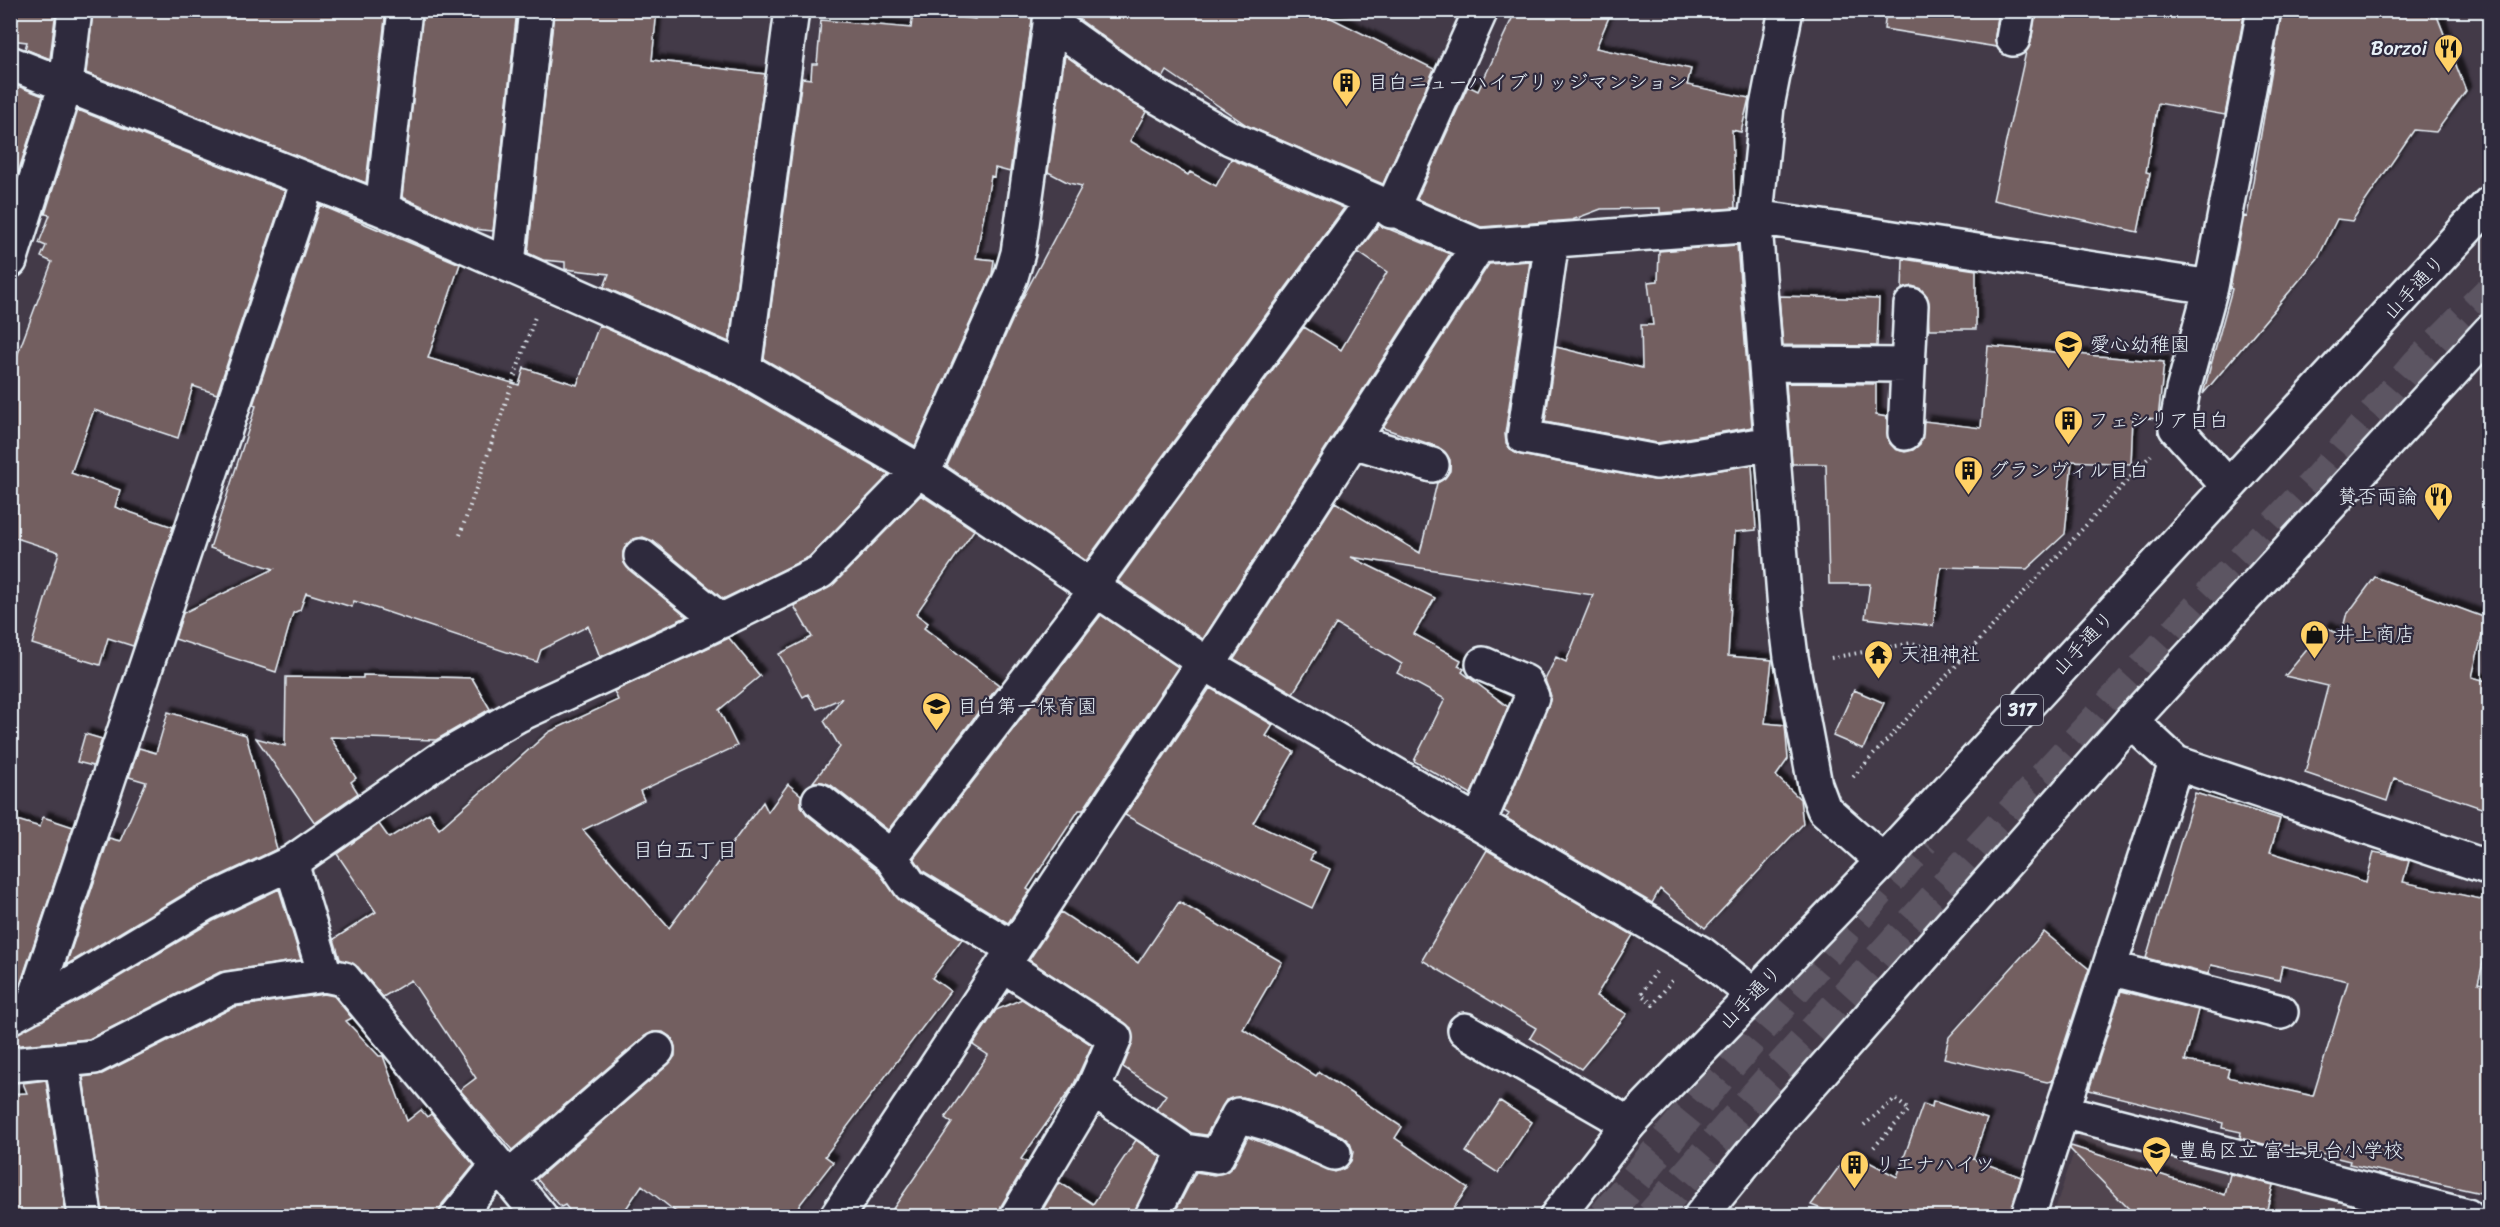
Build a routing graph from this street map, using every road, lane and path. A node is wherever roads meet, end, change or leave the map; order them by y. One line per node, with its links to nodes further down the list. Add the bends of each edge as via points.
1 (75, 10): 10 (street)
2 (405, 10): 14 (street)
3 (536, 10): 19 (street)
4 (792, 10): 26 (street)
5 (1481, 10): 13 (street)
6 (1786, 10): 15 (street, via 1767,106)
7 (2264, 10): 21 (street)
8 (1051, 16): 13 (street, via 1144,88 1230,138); 32 (street, via 1011,277 929,460)
9 (10, 63): 10 (street)
10 (66, 84): 11 (street); 18 (street)
11 (308, 181): 14 (street); 55 (street)
12 (2490, 203): 33 (street, 山手通り / 317)
13 (1382, 206): 17 (street); 36 (street)
14 (382, 209): 19 (street)
15 (1755, 221): 16 (street); 21 (street); 24 (street)
16 (1552, 240): 17 (street); 30 (street, via 1524,437 1657,462)
17 (1478, 246): 29 (street)
18 (10, 261)
19 (508, 263): 20 (street)
20 (547, 281): 26 (street); 34 (path)
21 (2211, 287): 27 (street)
22 (1911, 305): 25 (street)
23 (2490, 332): 42 (street)
24 (1766, 364): 25 (street); 30 (street)
25 (1908, 364): 28 (street)
26 (744, 369): 32 (street)
27 (2176, 428): 33 (street); 38 (path)
28 (1905, 433)
29 (1353, 441): 31 (street); 39 (street)
30 (1772, 443): 41 (street)
31 (1432, 465)
32 (920, 471): 36 (street); 37 (street, via 820,572)
33 (2229, 486): 48 (street, 山手通り / 317)
34 (460, 535)
35 (640, 556): 37 (street)
36 (1094, 587): 39 (street); 47 (street)
37 (721, 621): 49 (street, via 518,715 439,760)
38 (1961, 659): 41 (path, via 1912,643); 45 (path)
39 (1206, 664): 46 (street); 51 (street)
40 (1483, 664): 46 (street, via 1525,682 1532,697)
41 (1793, 667): 45 (street, via 1815,785)
42 (2131, 721): 43 (street); 76 (street, via 1783,1115)
43 (2176, 763): 50 (street); 52 (street)
44 (819, 800): 47 (street)
45 (1824, 809): 48 (street)
46 (1479, 822): 54 (street, via 1702,954)
47 (891, 857): 51 (street, via 910,885)
48 (1882, 861): 54 (street, 山手通り / 317)
49 (291, 863): 53 (street); 55 (street, via 204,904)
50 (2490, 868)
51 (1008, 957): 61 (street, via 1115,1038); 72 (street)
52 (2109, 968): 56 (street); 62 (street)
53 (325, 975): 59 (street, via 228,989 94,1057); 68 (street, via 344,979)
54 (1753, 994): 63 (street, 山手通り / 317)
55 (22, 1011)
56 (2281, 1012)
57 (1465, 1030): 63 (street)
58 (657, 1050): 68 (street)
59 (62, 1061): 60 (street); 69 (street)
60 (10, 1065)
61 (1093, 1089): 66 (street); 73 (street)
62 (2062, 1111): 77 (street); 78 (street)
63 (1629, 1124): 75 (street, 山手通り / 317)
64 (1864, 1125): 65 (path, via 1895,1099 1909,1110)
65 (1872, 1149)
66 (1185, 1151): 67 (street, via 1217,1156 1238,1115 1270,1124); 74 (street)
67 (1334, 1153)
68 (504, 1172): 70 (street); 71 (street)
69 (85, 1216)
70 (457, 1216)
71 (540, 1216)
72 (837, 1216)
73 (1017, 1216)
74 (1152, 1216)
75 (1557, 1216)
76 (1701, 1216)
77 (2028, 1216)
78 (2468, 1216)

